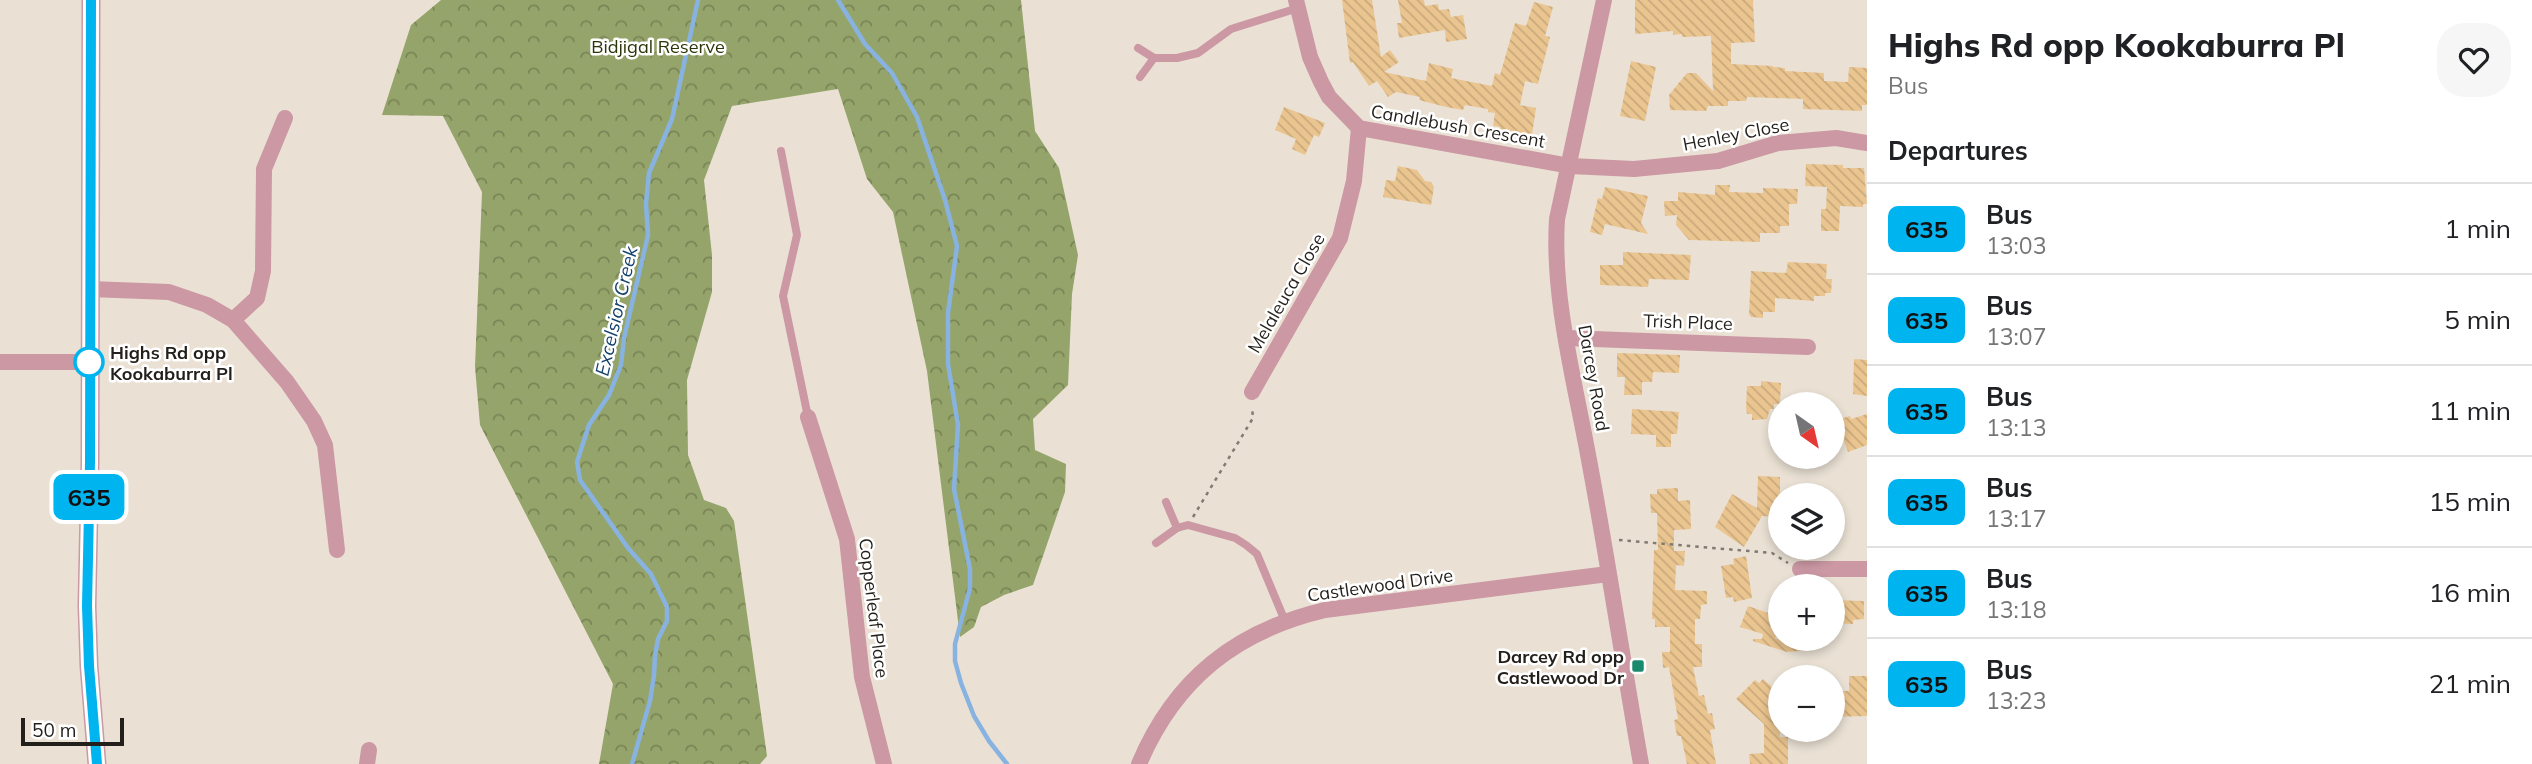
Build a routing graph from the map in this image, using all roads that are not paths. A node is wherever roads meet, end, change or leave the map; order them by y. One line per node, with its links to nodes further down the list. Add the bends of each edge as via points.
1 (91, 0): 12 (street)
2 (1604, 0): 11 (street, Darcey Road)
3 (1297, 4): 5 (lane, via 1231,29 1198,53); 8 (street, Candlebush Crescent, via 1321,82)
4 (1138, 48): 5 (lane)
5 (1154, 58): 6 (lane)
6 (1140, 77)
7 (285, 118): 13 (street, via 264,169 263,271 257,298)
8 (1359, 128): 11 (street, Candlebush Crescent); 18 (street, Melaleuca Close, via 1354,181 1340,238)
9 (1867, 143): 11 (street, Henley Close, via 1836,138 1777,143 1718,161 1634,169)
10 (781, 152): 19 (lane, via 797,235 783,296)
11 (1570, 166): 14 (street, Darcey Road, via 1557,219 1555,254)
12 (90, 289): 13 (street, via 169,292); 17 (street)
13 (233, 320): 23 (street, via 287,382 325,445)
14 (1567, 338): 15 (street, Trish Place); 26 (street, Darcey Road)
15 (1808, 347)
16 (0, 362): 17 (street)
17 (89, 362): 28 (street, via 87,635)
18 (1252, 393)
19 (808, 417): 29 (street, Copperleaf Place, via 847,539 862,677)
20 (1166, 502): 21 (lane)
21 (1177, 528): 22 (lane); 27 (lane, via 1188,525 1235,538 1256,554)
22 (1156, 543)
23 (337, 550)
24 (1800, 569): 25 (street)
25 (1867, 569)
26 (1608, 574): 27 (street, Castlewood Drive, via 1325,610); 31 (street, Darcey Road)
27 (1286, 621): 30 (street, Castlewood Drive, via 1237,644 1194,680 1159,723)
28 (97, 764)
29 (884, 764)
30 (1139, 764)
31 (1641, 764)

